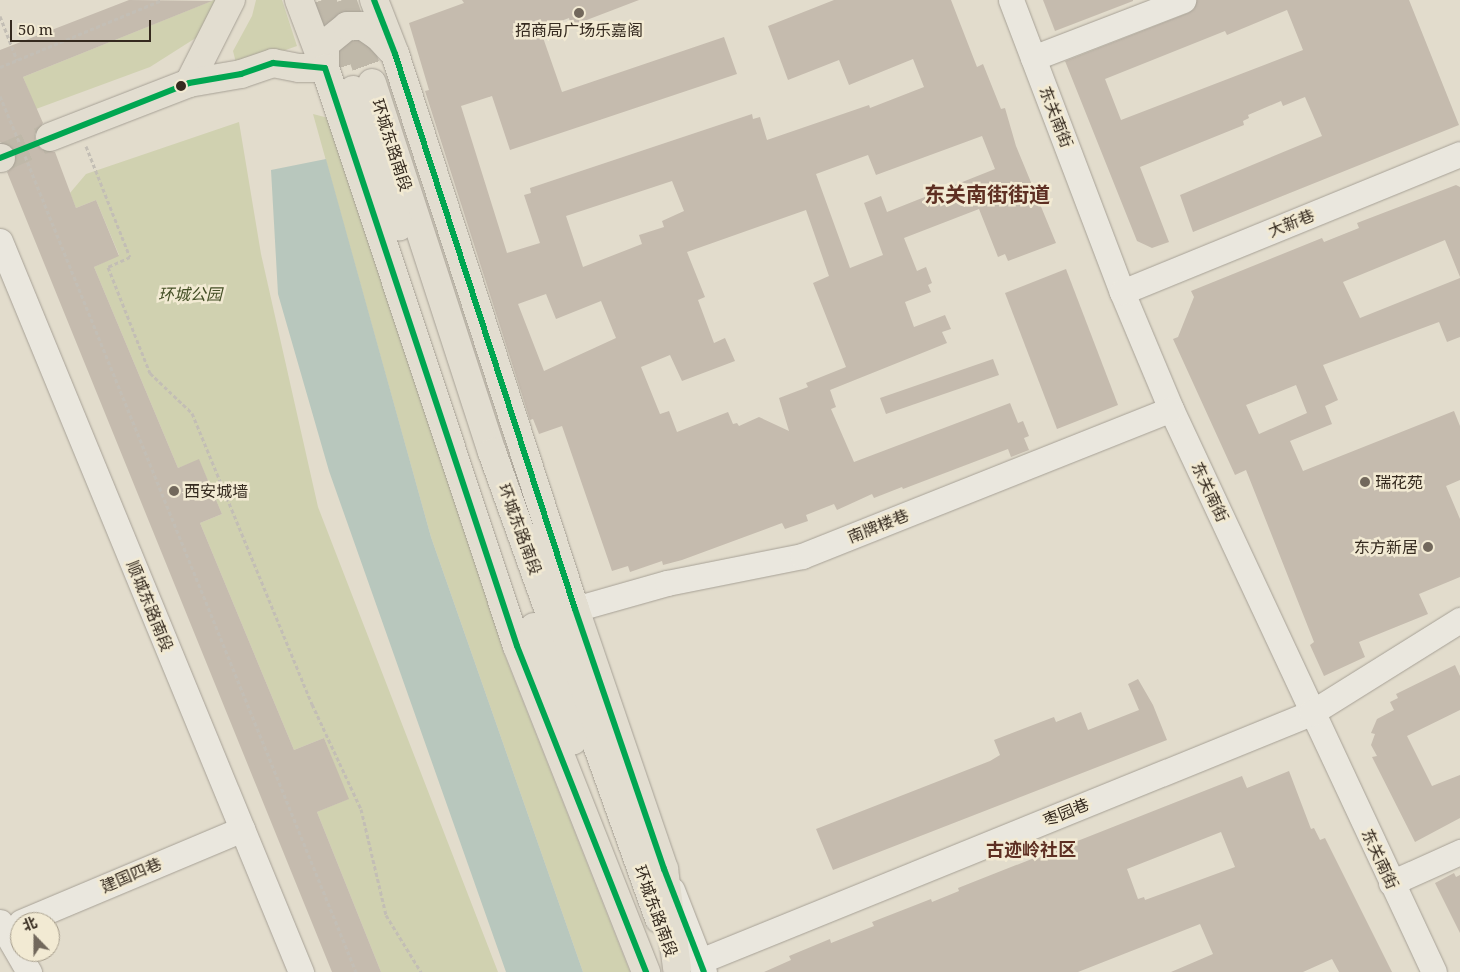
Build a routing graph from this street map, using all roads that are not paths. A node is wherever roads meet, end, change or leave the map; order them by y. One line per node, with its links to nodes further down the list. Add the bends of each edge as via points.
1 (231, 0): 9 (main road)
2 (299, 0): 8 (main road)
3 (374, 0): 6 (main road)
4 (1011, 0): 7 (street, 东关南街)
5 (1183, 0): 7 (street)
6 (395, 54): 8 (main road, via 363,26 346,26 325,44); 15 (main road)
7 (1033, 58): 13 (street, 东关南街)
8 (325, 68): 9 (main road, via 273,63 241,74); 25 (main road, via 517,646)
9 (189, 83): 10 (main road)
10 (50, 138)
11 (1460, 154): 13 (street, 大新巷)
12 (0, 241): 18 (street, 顺城东路南段)
13 (1122, 292): 14 (street, 东关南街)
14 (1172, 408): 15 (street, 南牌楼巷, via 802,556 666,583); 17 (street, 东关南街)
15 (575, 609): 22 (main road, via 664,869)
16 (1460, 620): 17 (street, 枣园巷)
17 (1311, 713): 20 (street, 东关南街); 22 (street, 枣园巷)
18 (242, 829): 21 (street, 建国四巷); 24 (street, 顺城东路南段)
19 (1460, 852): 20 (street)
20 (1392, 883): 26 (street, 东关南街)
21 (9, 925): 23 (street)
22 (690, 968): 25 (main road, 环城东路南段, via 492,452 362,87)
23 (29, 972)
24 (301, 972)
25 (647, 972)
26 (1434, 972)

